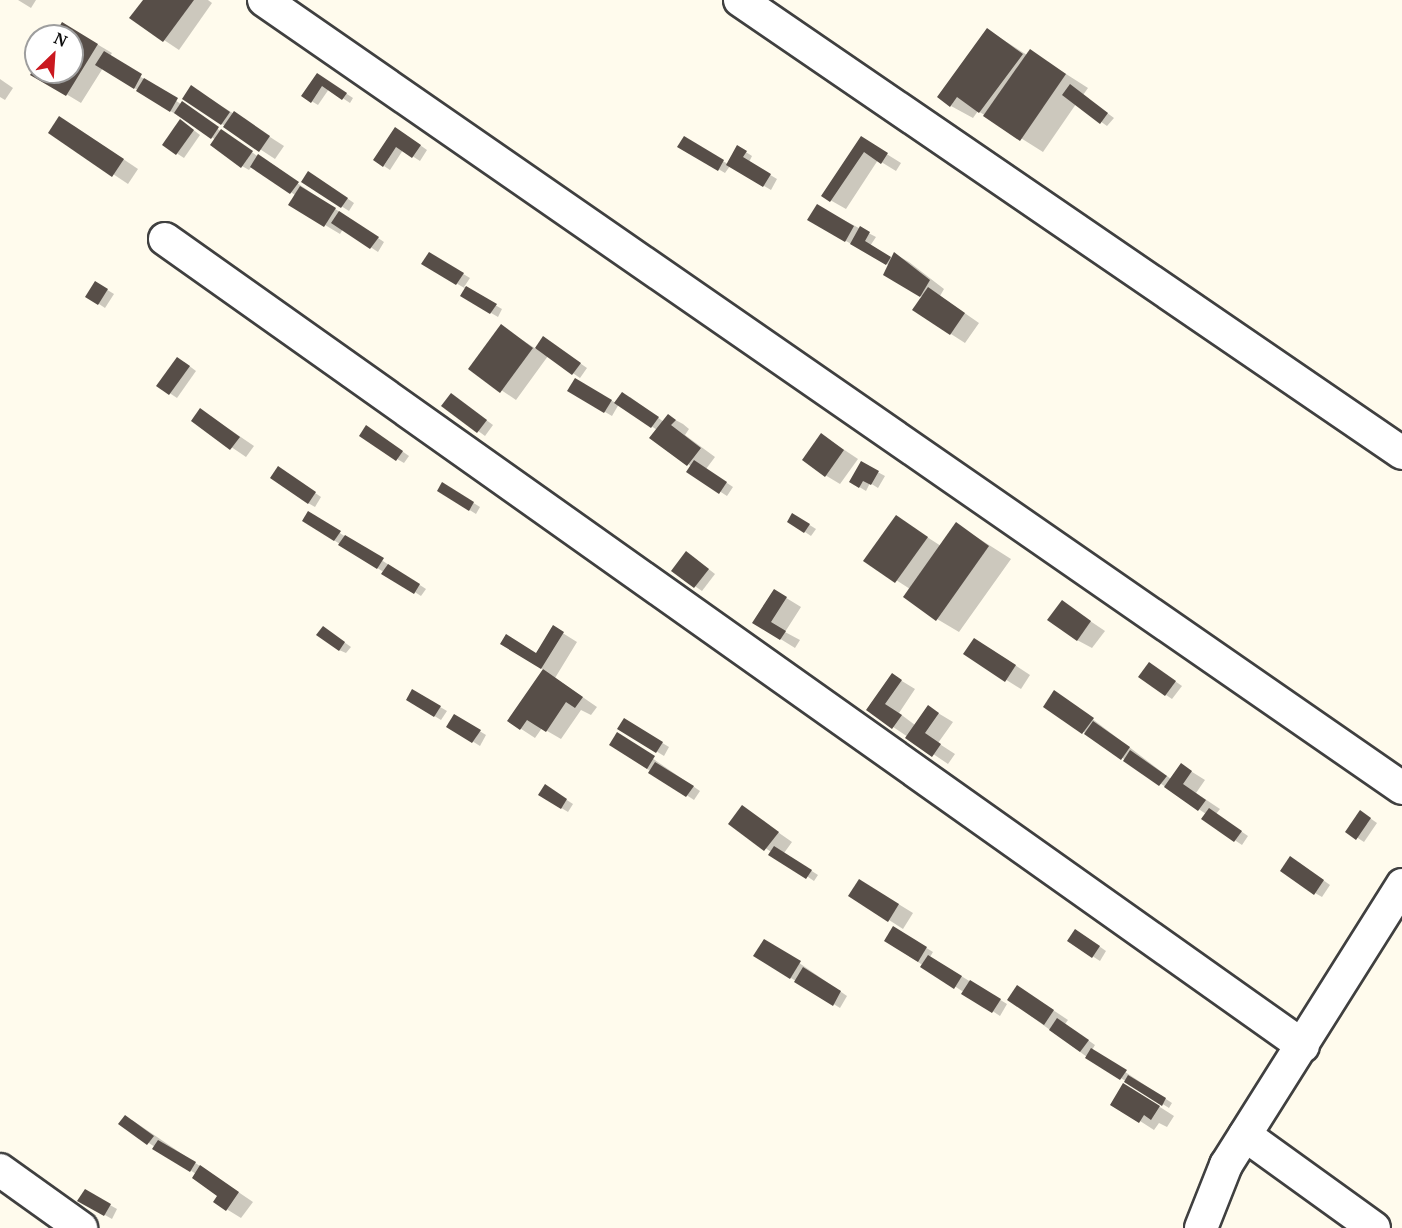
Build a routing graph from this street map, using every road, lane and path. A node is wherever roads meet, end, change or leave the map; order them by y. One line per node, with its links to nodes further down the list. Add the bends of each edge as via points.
1 (264, 0): 5 (street)
2 (740, 0): 4 (street)
3 (165, 239): 8 (street)
4 (1402, 453)
5 (1402, 788)
6 (1402, 885): 7 (street)
7 (1392, 926): 8 (street)
8 (1303, 1046): 9 (street)
9 (1245, 1135): 12 (street, via 1226,1165); 13 (street)
10 (0, 1170): 11 (street)
11 (81, 1228)
12 (1202, 1228)
13 (1374, 1228)

